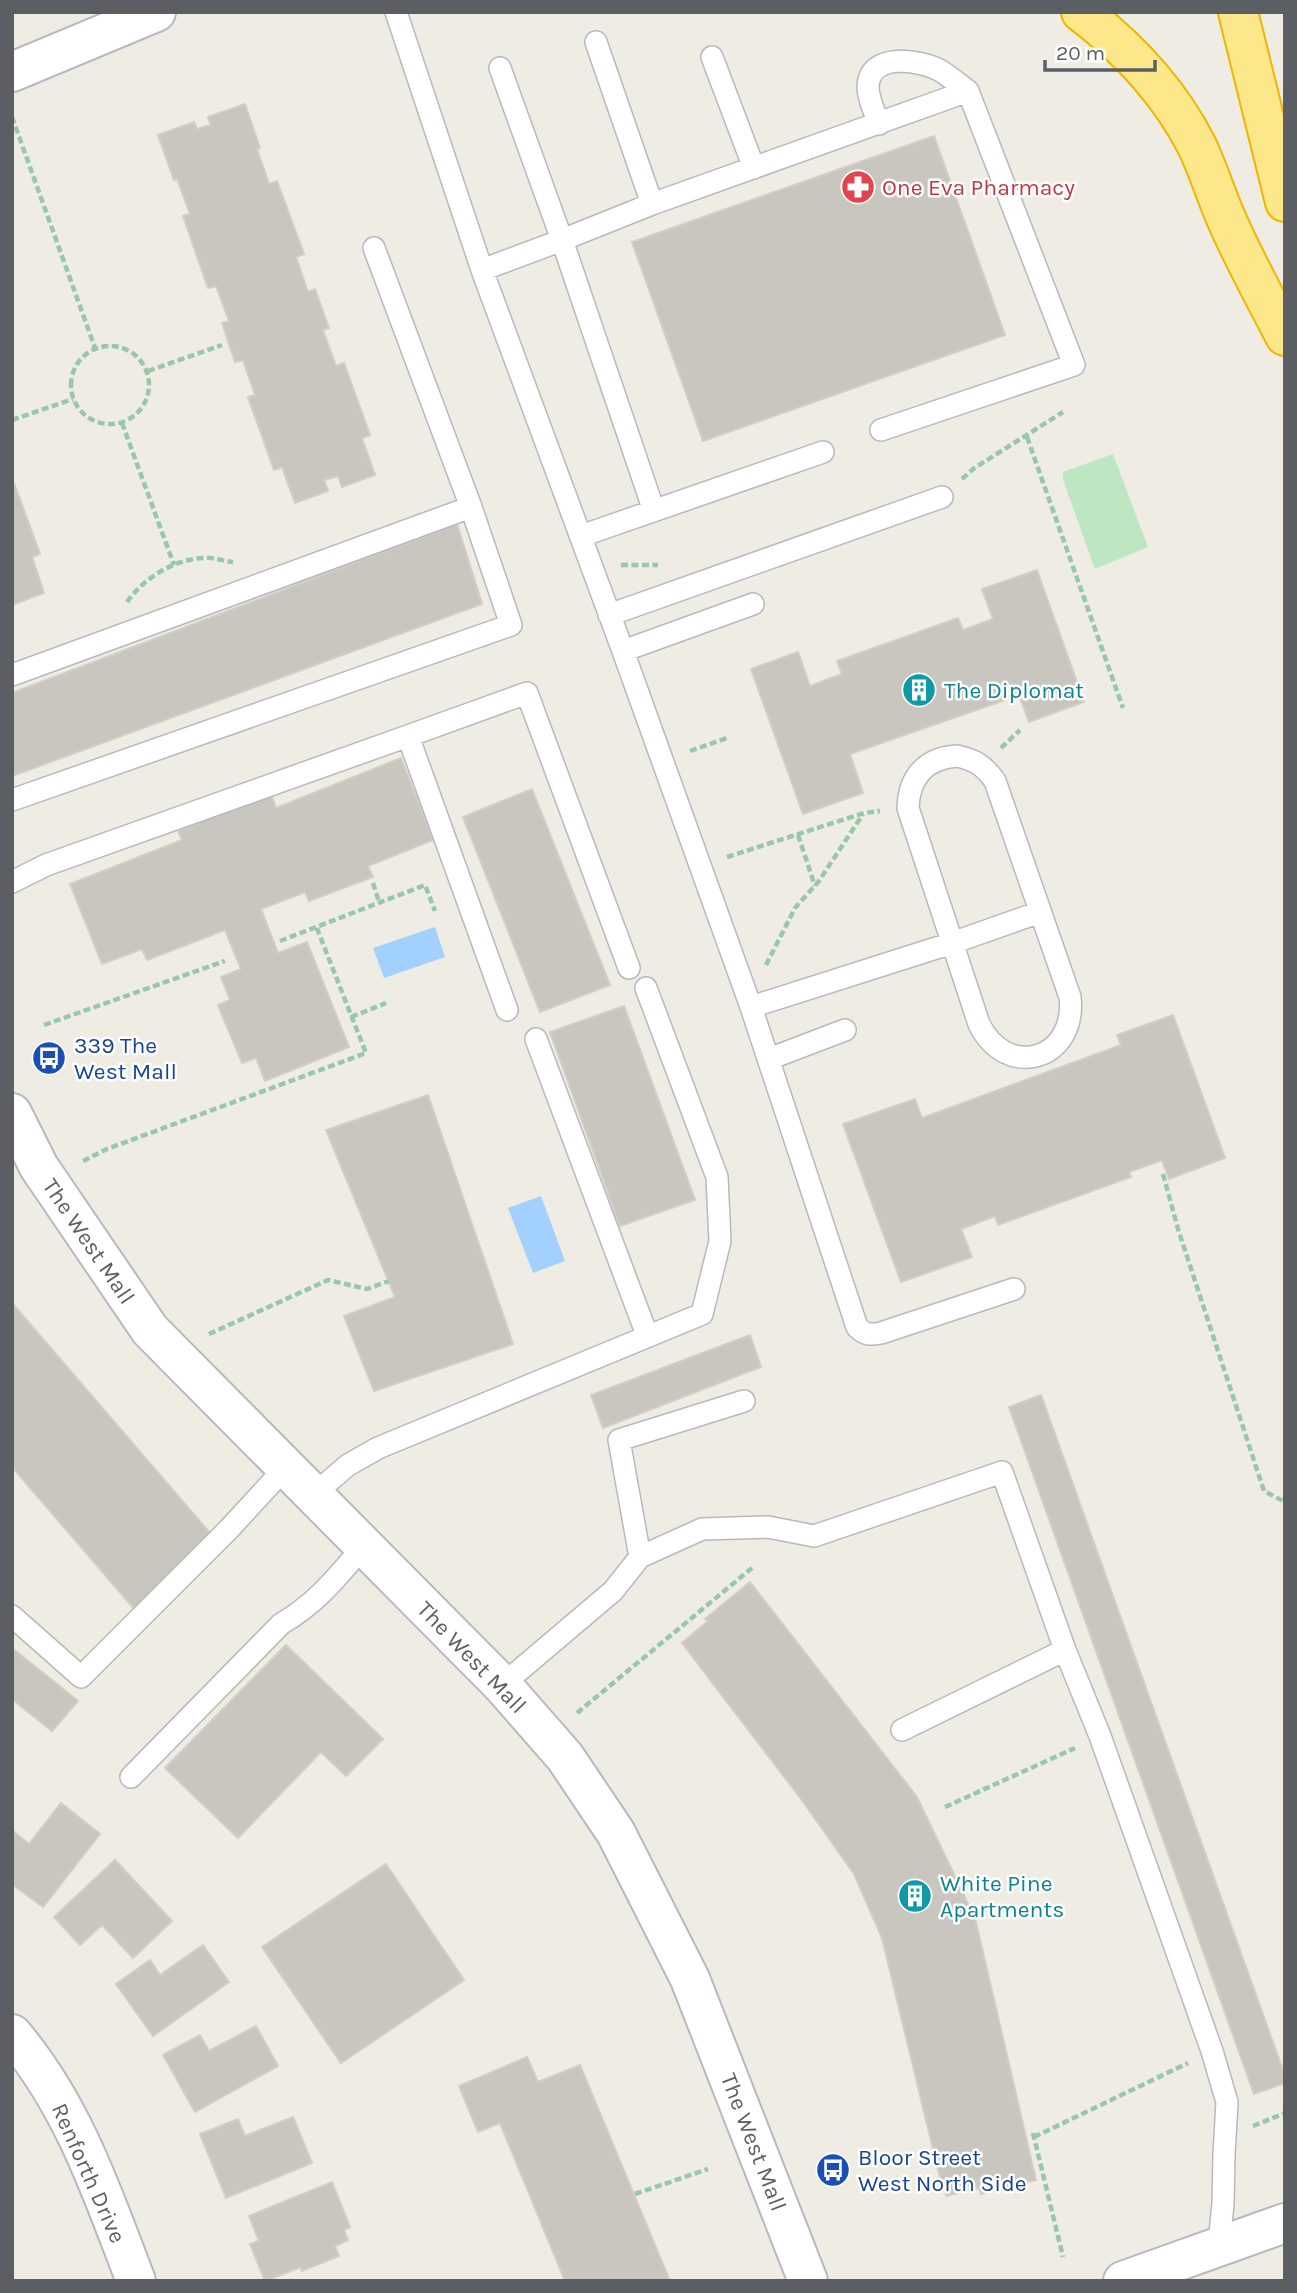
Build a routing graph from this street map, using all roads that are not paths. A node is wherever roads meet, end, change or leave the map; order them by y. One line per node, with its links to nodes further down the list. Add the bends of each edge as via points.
1 (156, 12): 8 (main road)
2 (396, 12): 16 (lane)
3 (1081, 12): 17 (highway, via 1136,61 1178,115)
4 (1238, 12): 12 (highway)
5 (596, 42): 13 (lane)
6 (712, 57): 11 (lane)
7 (500, 68): 14 (lane)
8 (12, 72)
9 (968, 91): 10 (lane); 10 (lane, via 940,70 891,61 873,74 868,88); 18 (lane, via 1074,365)
10 (879, 124): 11 (lane)
11 (754, 168): 13 (lane)
12 (1285, 202)
13 (652, 204): 14 (lane)
14 (562, 240): 16 (lane); 22 (lane)
15 (374, 248): 21 (lane)
16 (482, 270): 23 (lane)
17 (1285, 336)
18 (881, 430)
19 (823, 452): 22 (lane)
20 (942, 497): 25 (lane)
21 (471, 507): 27 (lane); 29 (lane, via 511,625)
22 (654, 511): 23 (lane)
23 (581, 537): 25 (lane)
24 (753, 604): 26 (lane)
25 (609, 615): 26 (lane)
26 (624, 651): 35 (lane)
27 (12, 676)
28 (408, 736): 30 (lane, via 46,865); 33 (lane, via 527,693); 36 (lane)
29 (12, 800)
30 (12, 882)
31 (1040, 912): 32 (lane); 32 (lane, via 1072,1013 1059,1043 1045,1052 1013,1056 986,1038); 32 (lane, via 995,781 983,765 971,759 957,756 931,761 912,781 908,808)
32 (952, 943): 35 (lane)
33 (629, 968)
34 (646, 988): 42 (lane, via 717,1177 720,1241 702,1314)
35 (751, 1007): 39 (lane)
36 (507, 1010)
37 (845, 1030): 39 (lane)
38 (536, 1040): 42 (lane)
39 (769, 1059): 41 (lane, via 851,1313 863,1333 881,1333)
40 (12, 1113): 44 (main road, The West Mall, via 39,1167 150,1330)
41 (1014, 1289)
42 (647, 1335): 45 (lane, via 377,1448)
43 (744, 1401): 47 (lane, via 618,1440)
44 (287, 1466): 45 (main road, The West Mall); 48 (lane, via 82,1677)
45 (313, 1495): 46 (main road, The West Mall)
46 (363, 1546): 50 (main road, The West Mall); 52 (lane, via 321,1596 281,1625)
47 (640, 1557): 49 (lane, via 702,1529 768,1527 814,1536 1002,1472); 50 (lane, via 613,1591)
48 (12, 1615)
49 (1065, 1650): 51 (lane); 55 (lane, via 1100,1736 1227,2102)
50 (502, 1685): 57 (main road, The West Mall, via 565,1757 616,1833 690,1979)
51 (901, 1730)
52 (131, 1777)
53 (12, 2034): 56 (main road, Renforth Drive, via 28,2053 89,2159)
54 (1285, 2223): 55 (main road)
55 (1219, 2245): 58 (main road)
56 (136, 2281)
57 (808, 2281)
58 (1123, 2281)

